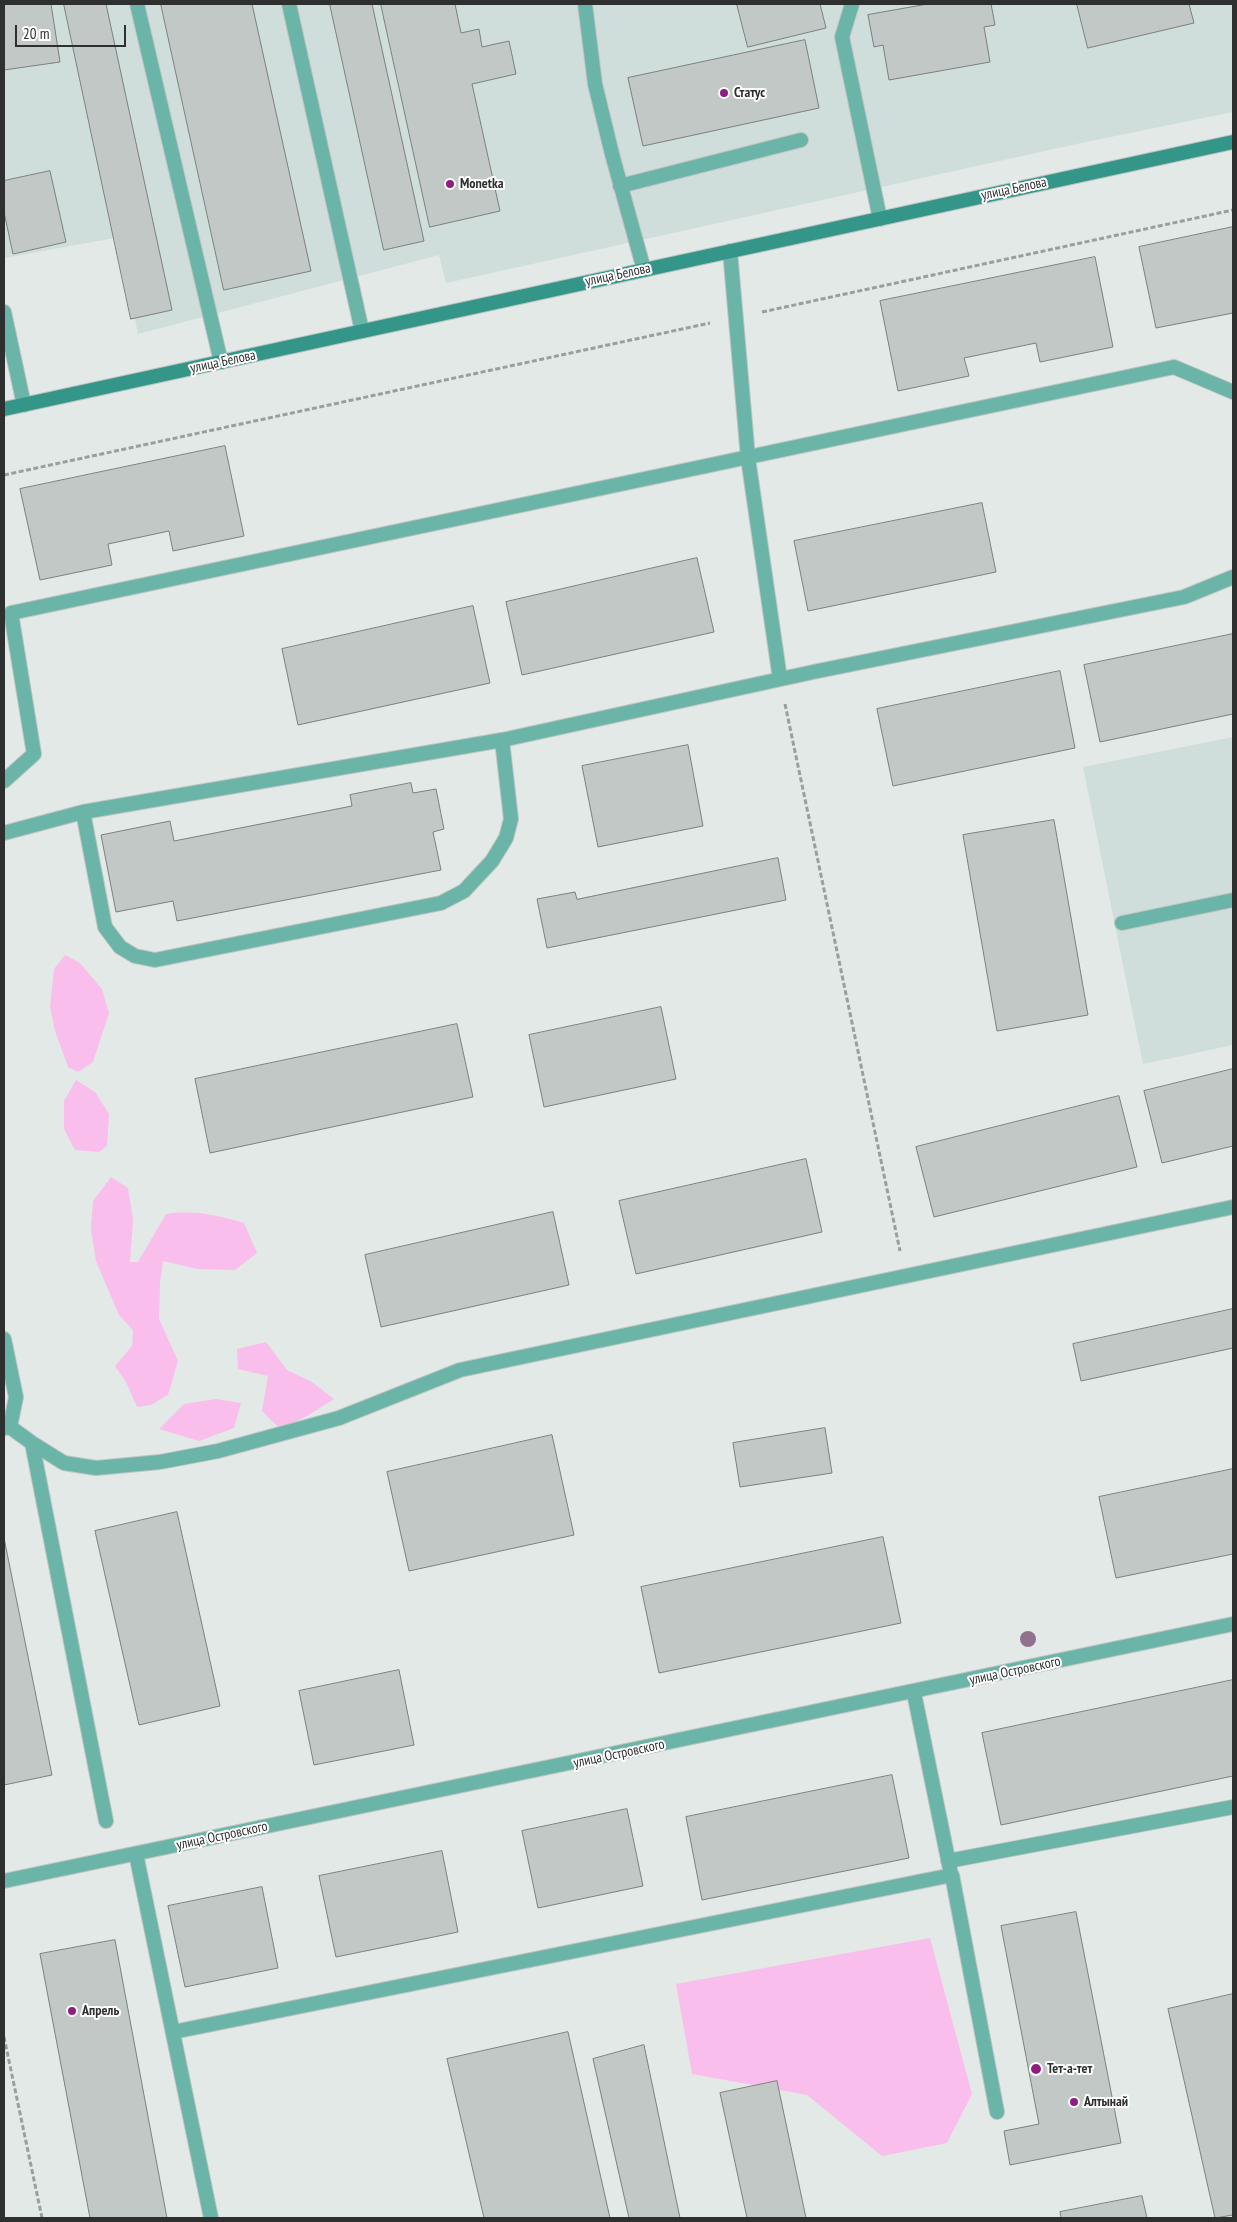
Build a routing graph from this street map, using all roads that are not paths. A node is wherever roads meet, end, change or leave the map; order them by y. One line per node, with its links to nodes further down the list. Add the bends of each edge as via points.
1 (137, 4): 13 (street)
2 (289, 4): 12 (street)
3 (585, 4): 7 (street, via 595,84)
4 (852, 4): 8 (street, via 842,38)
5 (801, 140): 7 (street)
6 (1233, 142): 8 (main road, улица Белова)
7 (620, 186): 10 (street)
8 (880, 219): 9 (main road, улица Белова)
9 (730, 251): 10 (main road, улица Белова); 17 (street)
10 (644, 270): 12 (main road, улица Белова)
11 (4, 312): 15 (street)
12 (362, 331): 13 (main road, улица Белова)
13 (221, 362): 15 (main road, улица Белова)
14 (1233, 392): 17 (street, via 1174,367)
15 (24, 405): 16 (main road, улица Белова)
16 (4, 409)
17 (748, 458): 19 (street); 21 (street, via 11,613 34,754)
18 (1233, 576): 19 (street, via 1184,597)
19 (780, 680): 20 (street)
20 (502, 740): 22 (street); 22 (street, via 512,819 506,838 492,861 464,891 441,903 156,960 135,956 120,947 105,927)
21 (4, 781)
22 (83, 812): 23 (street)
23 (4, 833)
24 (1233, 900): 25 (street)
25 (1122, 923)
26 (1233, 1207): 29 (street, via 460,1370 339,1418 218,1451 160,1462 96,1468 64,1463)
27 (4, 1339): 28 (street, via 16,1397)
28 (7, 1427): 29 (street)
29 (32, 1444): 33 (street)
30 (1233, 1624): 31 (street, улица Островского)
31 (914, 1693): 34 (street, улица Островского); 35 (street)
32 (1233, 1807): 35 (street)
33 (106, 1821)
34 (136, 1854): 37 (street, улица Островского); 38 (street)
35 (948, 1861): 36 (street)
36 (952, 1875): 38 (street); 39 (street)
37 (4, 1881)
38 (173, 2032): 40 (street)
39 (997, 2112)
40 (211, 2218)

